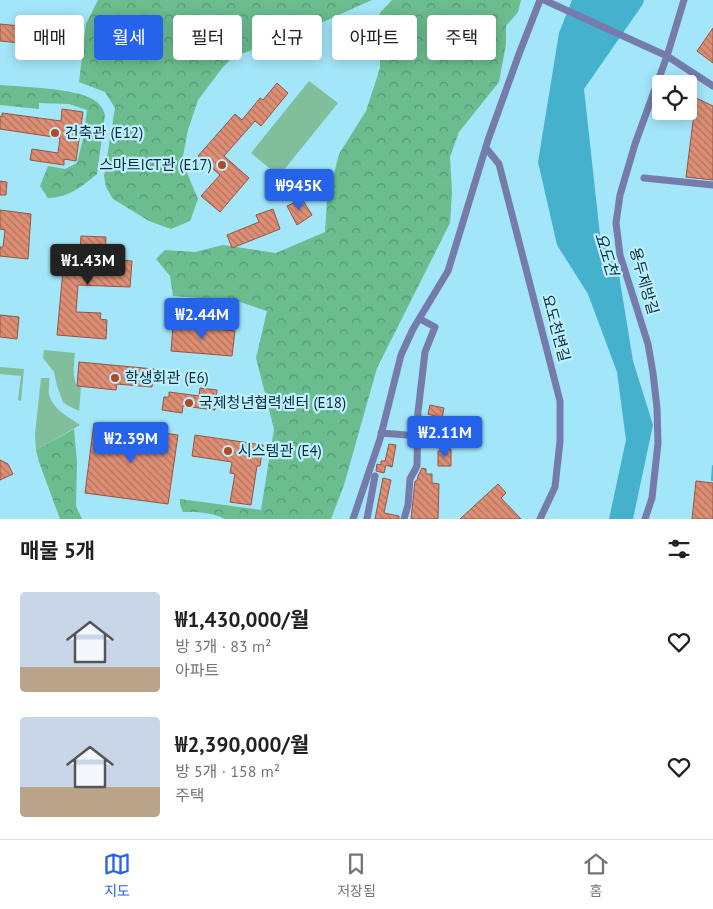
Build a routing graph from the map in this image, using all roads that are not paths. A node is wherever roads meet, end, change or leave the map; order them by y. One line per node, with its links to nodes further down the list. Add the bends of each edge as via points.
1 (540, 0): 6 (street)
2 (544, 0): 4 (street)
3 (684, 0): 4 (street, 용두제방길)
4 (667, 56): 5 (street); 17 (street, 용두제방길, via 635,144 620,195 616,223 620,255 648,344 657,408 658,443 652,498)
5 (713, 86)
6 (486, 148): 9 (street, via 448,271); 16 (street, 요도천변길, via 500,164 560,401 556,487)
7 (644, 178): 8 (street)
8 (713, 185)
9 (420, 319): 10 (street, via 401,355); 11 (street, via 435,327 425,352)
10 (381, 433): 11 (street); 13 (street)
11 (418, 435): 15 (street, via 417,466 410,479)
12 (375, 476): 14 (street)
13 (353, 519)
14 (367, 519)
15 (404, 519)
16 (540, 519)
17 (645, 519)

